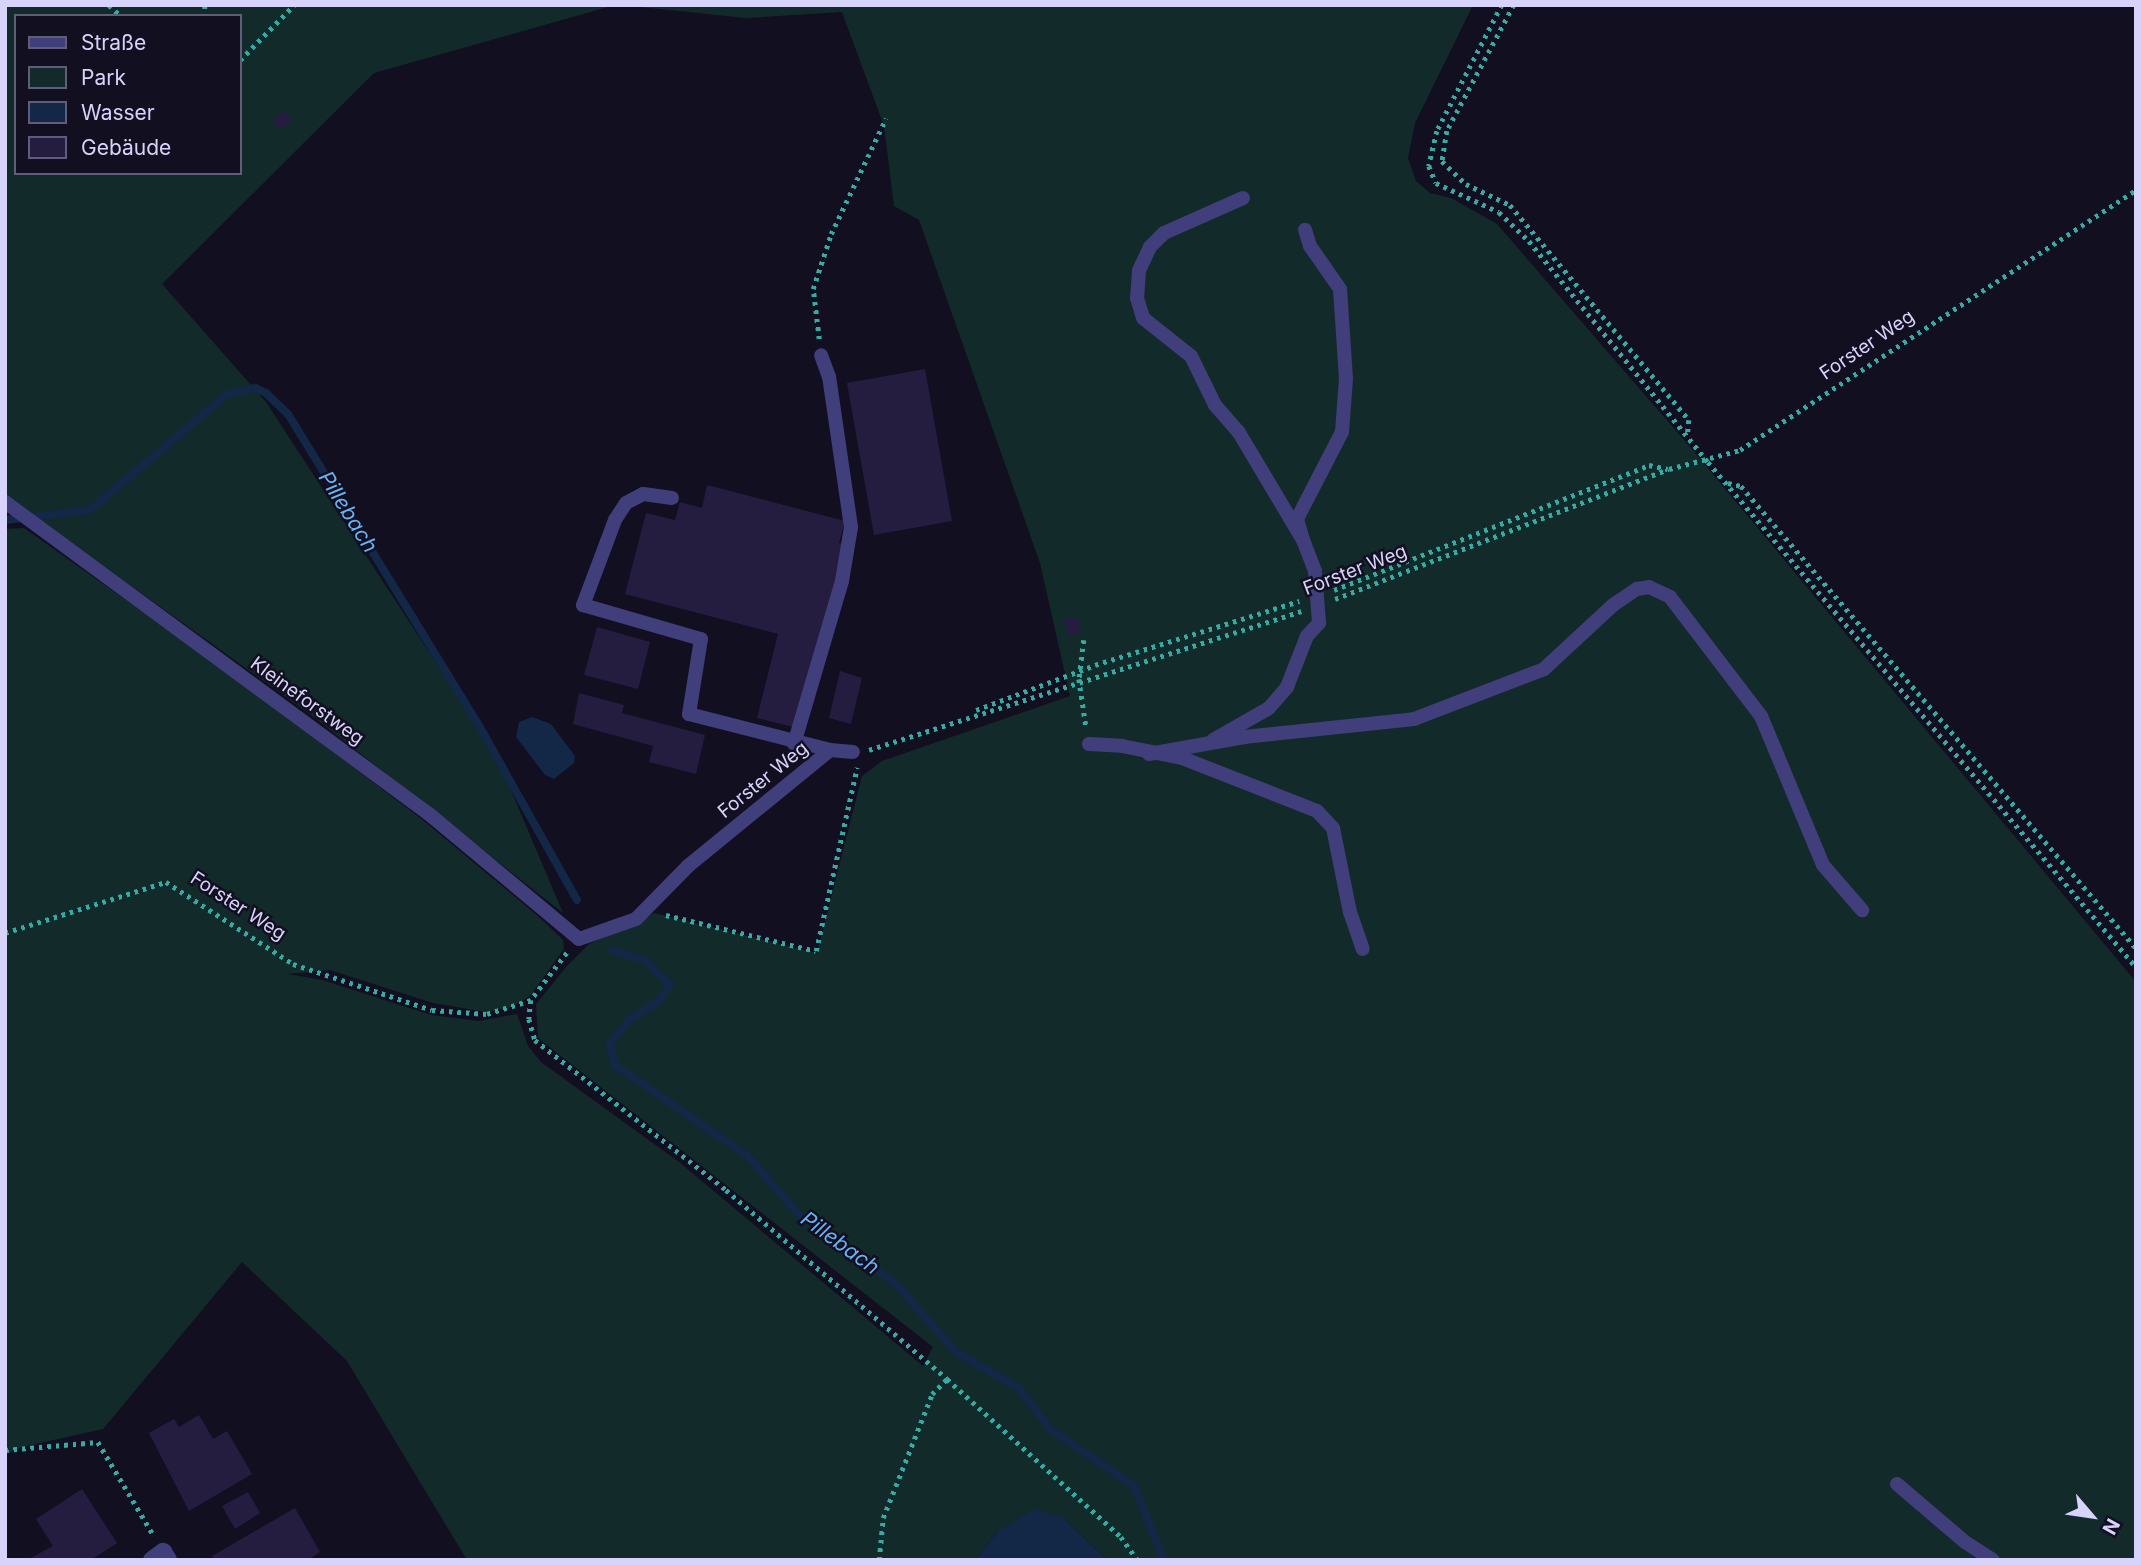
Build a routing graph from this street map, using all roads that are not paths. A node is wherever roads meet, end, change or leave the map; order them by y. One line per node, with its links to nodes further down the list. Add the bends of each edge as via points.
1 (1243, 198): 6 (lane, via 1164,233 1150,247 1139,271 1137,298 1143,318 1191,356 1215,405 1238,430)
2 (1305, 230): 6 (lane, via 1310,246 1340,289 1346,379 1342,432 1297,519)
3 (821, 355): 8 (lane, via 829,377 851,527 842,581)
4 (672, 498): 8 (lane, via 643,494 626,503 615,520 583,606 701,639 689,714)
5 (5, 502): 14 (lane, Kleineforstweg, via 429,814)
6 (1303, 540): 7 (lane, via 1315,571 1319,622 1307,636 1287,687 1269,708)
7 (1210, 743): 12 (lane); 13 (lane, via 1414,719 1544,669 1613,605 1637,589 1649,587 1670,597 1761,716 1823,865)
8 (794, 744): 10 (lane)
9 (1089, 744): 12 (lane)
10 (830, 750): 11 (lane, Forster Weg); 14 (lane, Forster Weg, via 688,866 636,919)
11 (856, 753)
12 (1149, 754): 15 (lane, via 1182,758 1317,811 1333,828 1350,912)
13 (1862, 910)
14 (579, 939)
15 (1363, 949)
16 (1897, 1484): 19 (lane)
17 (152, 1560): 18 (street, via 163,1552)
18 (168, 1560)
19 (1993, 1560)

